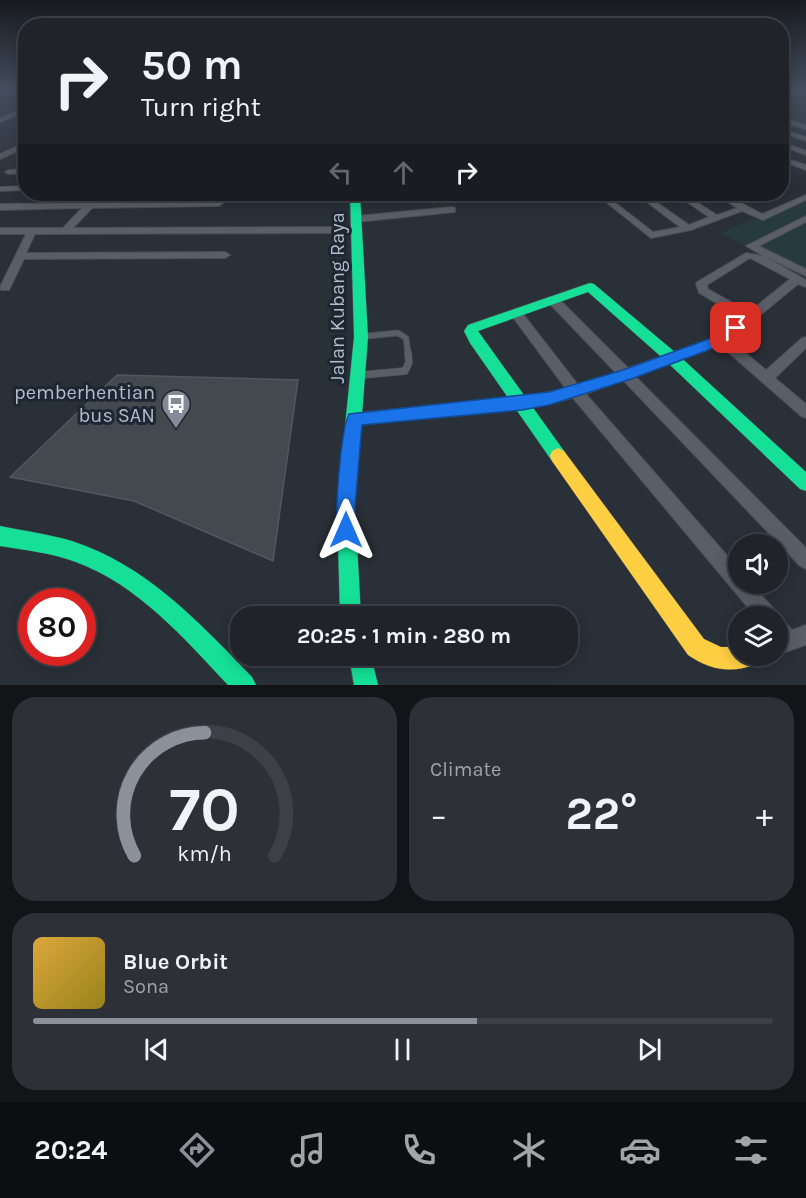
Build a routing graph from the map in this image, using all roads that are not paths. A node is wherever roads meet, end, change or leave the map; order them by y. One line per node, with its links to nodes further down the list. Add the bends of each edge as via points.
1 (789, 122): 2 (street)
2 (806, 127)
3 (789, 133): 4 (street)
4 (806, 139)
5 (789, 147): 7 (street)
6 (18, 148): 8 (street)
7 (806, 153)
8 (0, 157)
9 (789, 162): 10 (street)
10 (795, 164): 11 (street); 12 (street)
11 (789, 167)
12 (806, 168)
13 (18, 188): 14 (street)
14 (0, 189)
15 (806, 197): 22 (street, via 763,217)
16 (93, 201): 23 (street)
17 (219, 201): 23 (street)
18 (355, 201): 29 (main road, Jalan Kubang Raya)
19 (609, 201): 30 (street, via 651,235)
20 (650, 201): 30 (street)
21 (690, 201): 27 (street)
22 (734, 201)
23 (89, 205): 24 (street); 33 (street)
24 (0, 207)
25 (452, 210): 29 (street)
26 (738, 210): 27 (street)
27 (716, 218): 30 (street)
28 (806, 219): 36 (street, via 751,246)
29 (356, 224): 33 (street); 41 (main road, Jalan Kubang Raya)
30 (688, 228)
31 (0, 231): 32 (street)
32 (32, 231): 33 (street); 35 (street)
33 (65, 231)
34 (225, 255): 35 (street)
35 (20, 256): 37 (street)
36 (803, 274): 40 (street); 40 (street, via 748,255 701,284 703,291)
37 (5, 288)
38 (553, 300): 39 (main road); 44 (main road, via 590,287); 46 (street)
39 (516, 313): 48 (street); 49 (main road, via 471,331)
40 (749, 317): 42 (street)
41 (361, 337): 45 (main road, Jalan Kubang Raya); 45 (lane, via 398,333 406,338 410,362 405,371)
42 (722, 340): 44 (street); 47 (street)
43 (806, 341): 47 (street)
44 (671, 357): 46 (street); 52 (main road)
45 (359, 375): 51 (main road, Jalan Kubang Raya)
46 (626, 375): 48 (street); 54 (street)
47 (766, 378): 50 (street)
48 (576, 392): 49 (street); 55 (street)
49 (522, 403): 51 (street); 59 (main road, via 696,647 713,658)
50 (806, 412)
51 (354, 419): 57 (main road, Jalan Kubang Raya, via 346,506)
52 (806, 483)
53 (0, 536): 61 (main road, via 80,554 114,569 151,592)
54 (806, 560)
55 (728, 571)
56 (748, 594): 58 (street)
57 (351, 606)
58 (758, 606)
59 (728, 661)
60 (362, 666): 62 (main road)
61 (244, 685)
62 (366, 685)

